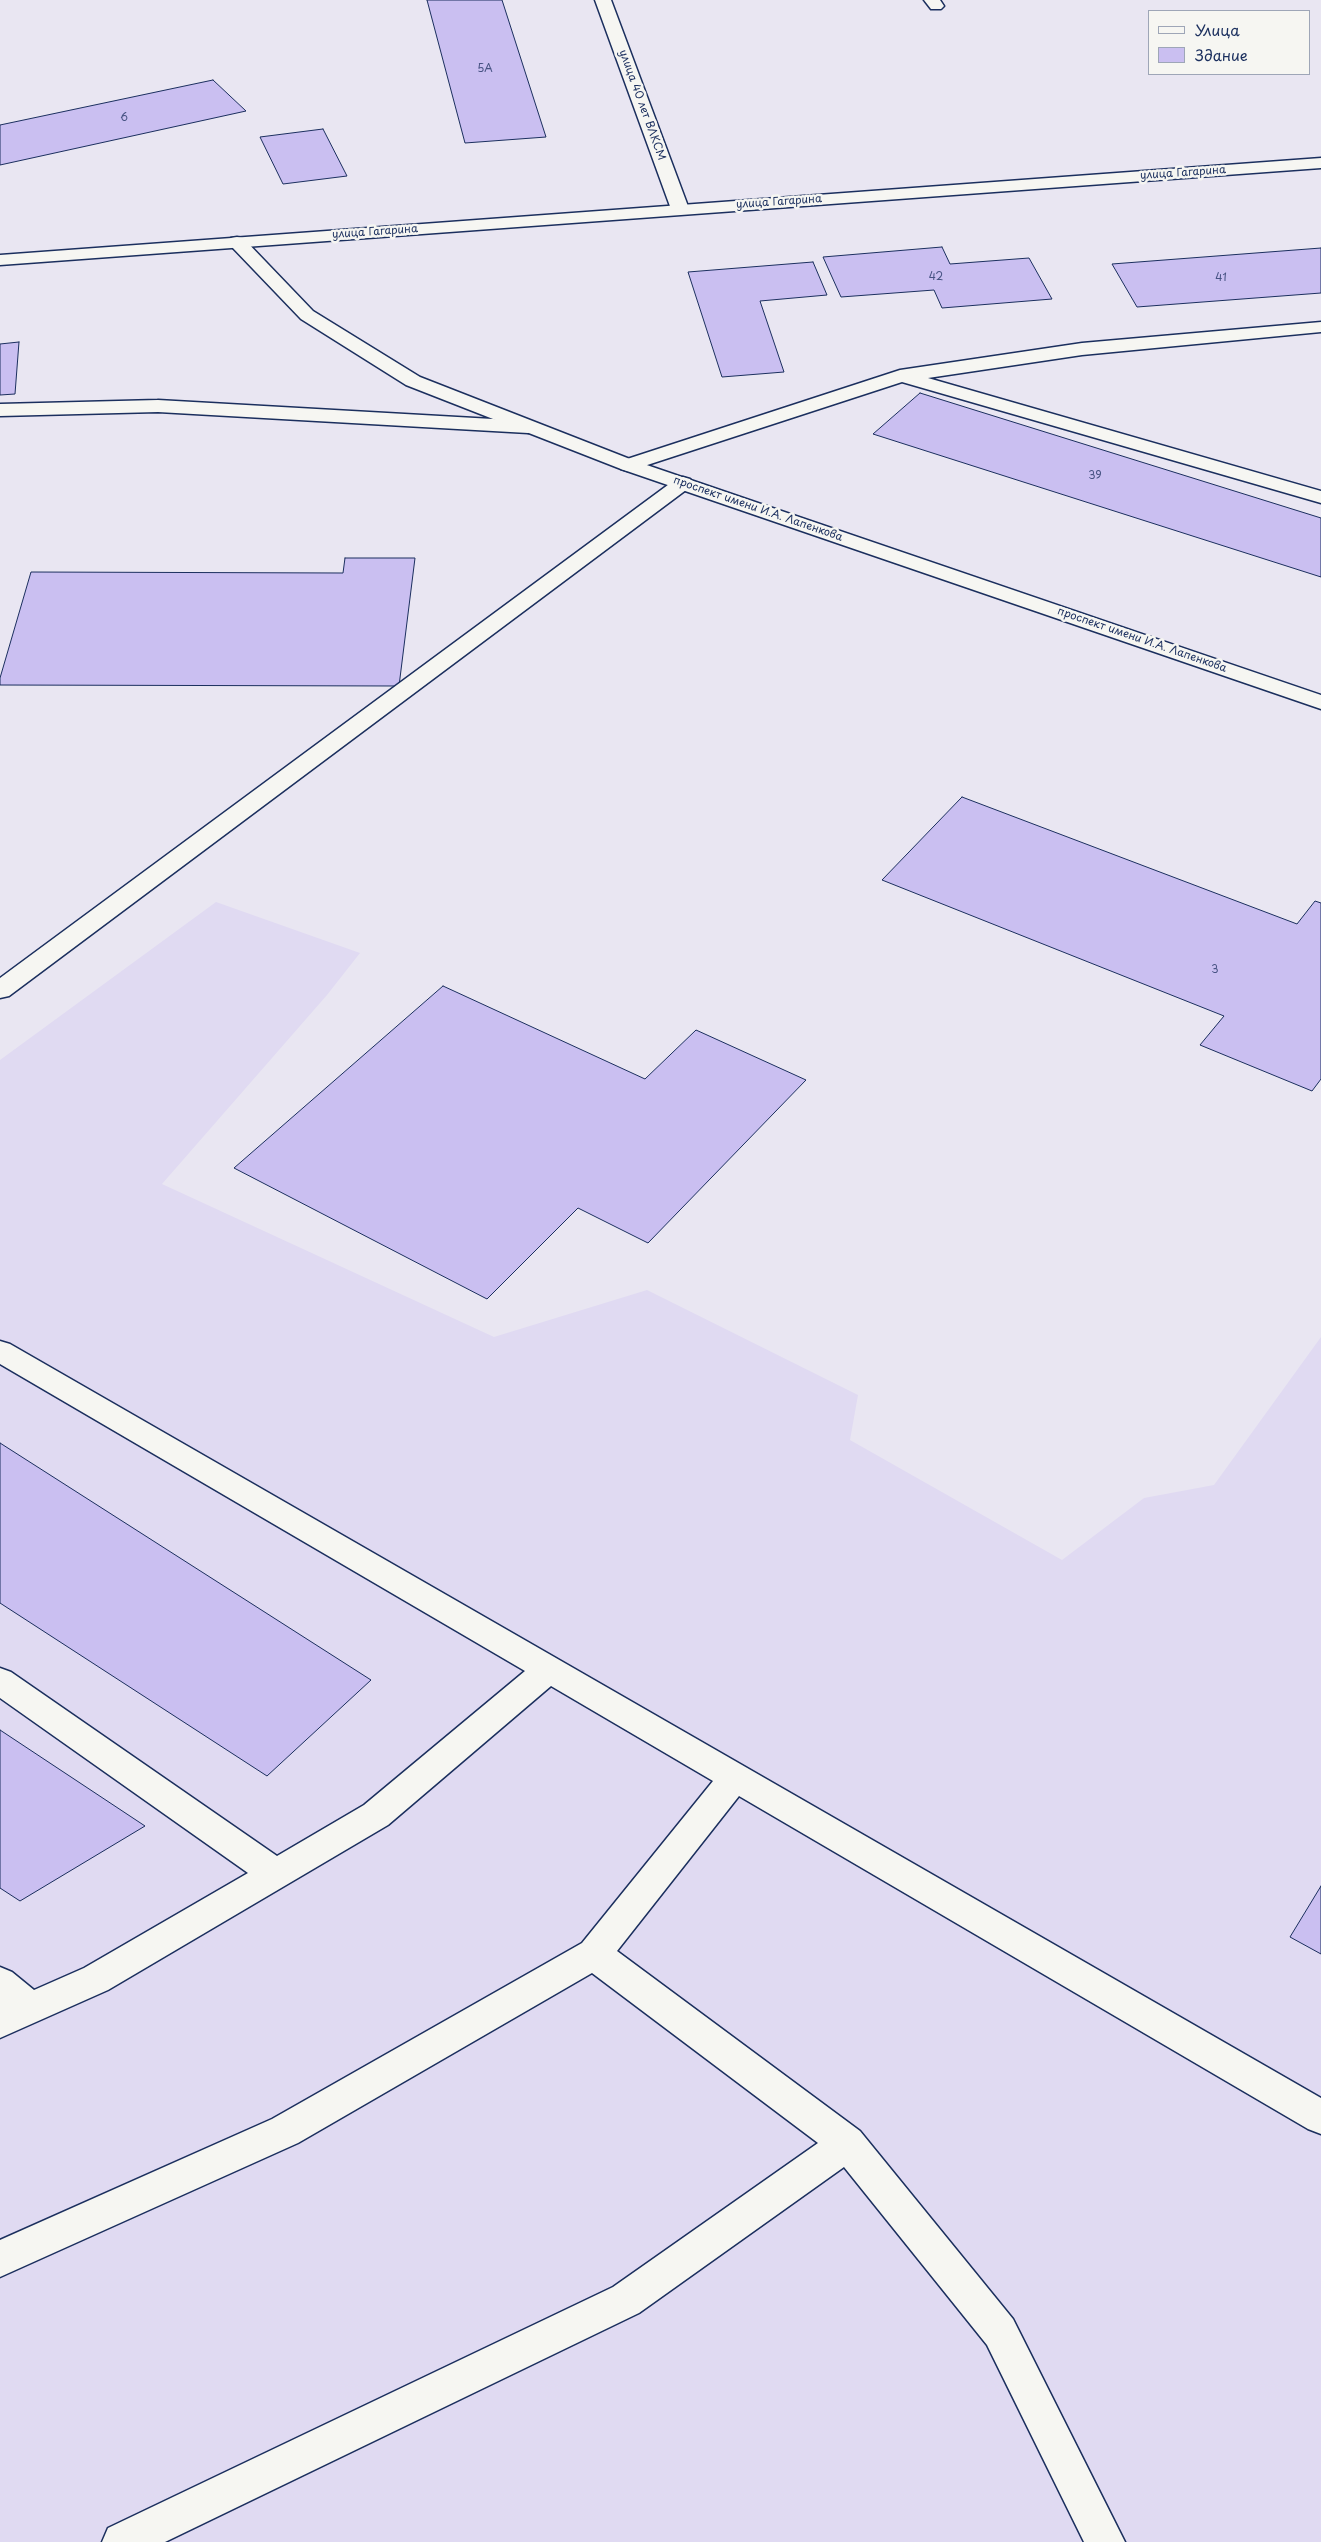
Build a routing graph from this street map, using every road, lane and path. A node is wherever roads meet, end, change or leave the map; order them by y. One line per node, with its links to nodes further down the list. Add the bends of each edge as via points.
1 (603, 0): 3 (main road, улица 40 лет ВЛКСМ)
2 (1321, 164): 3 (main road, улица Гагарина)
3 (680, 210): 4 (main road, улица Гагарина)
4 (237, 242): 5 (main road, улица Гагарина); 9 (main road, проспект имени И.А. Лапенкова, via 307,315 413,382)
5 (0, 260)
6 (1321, 327): 7 (main road, via 1082,349)
7 (900, 376): 10 (main road); 12 (main road)
8 (0, 410): 9 (main road, via 158,406)
9 (528, 426): 10 (main road, проспект имени И.А. Лапенкова)
10 (628, 464): 11 (main road, проспект имени И.А. Лапенкова)
11 (683, 483): 13 (main road, проспект имени И.А. Лапенкова); 14 (main road)
12 (1321, 497)
13 (1321, 702)
14 (0, 990)
15 (0, 1351): 16 (main road)
16 (549, 1670): 18 (main road); 19 (main road, via 376,1815)
17 (0, 1681): 19 (main road)
18 (735, 1777): 20 (main road); 24 (main road)
19 (276, 1874): 22 (main road, via 96,1980)
20 (594, 1954): 25 (main road); 26 (main road, via 285,2131)
21 (0, 1983): 22 (main road)
22 (30, 2009): 23 (main road)
23 (0, 2022)
24 (1321, 2118)
25 (847, 2142): 27 (main road, via 626,2300); 28 (main road, via 1000,2332)
26 (0, 2259)
27 (122, 2542)
28 (1105, 2542)

